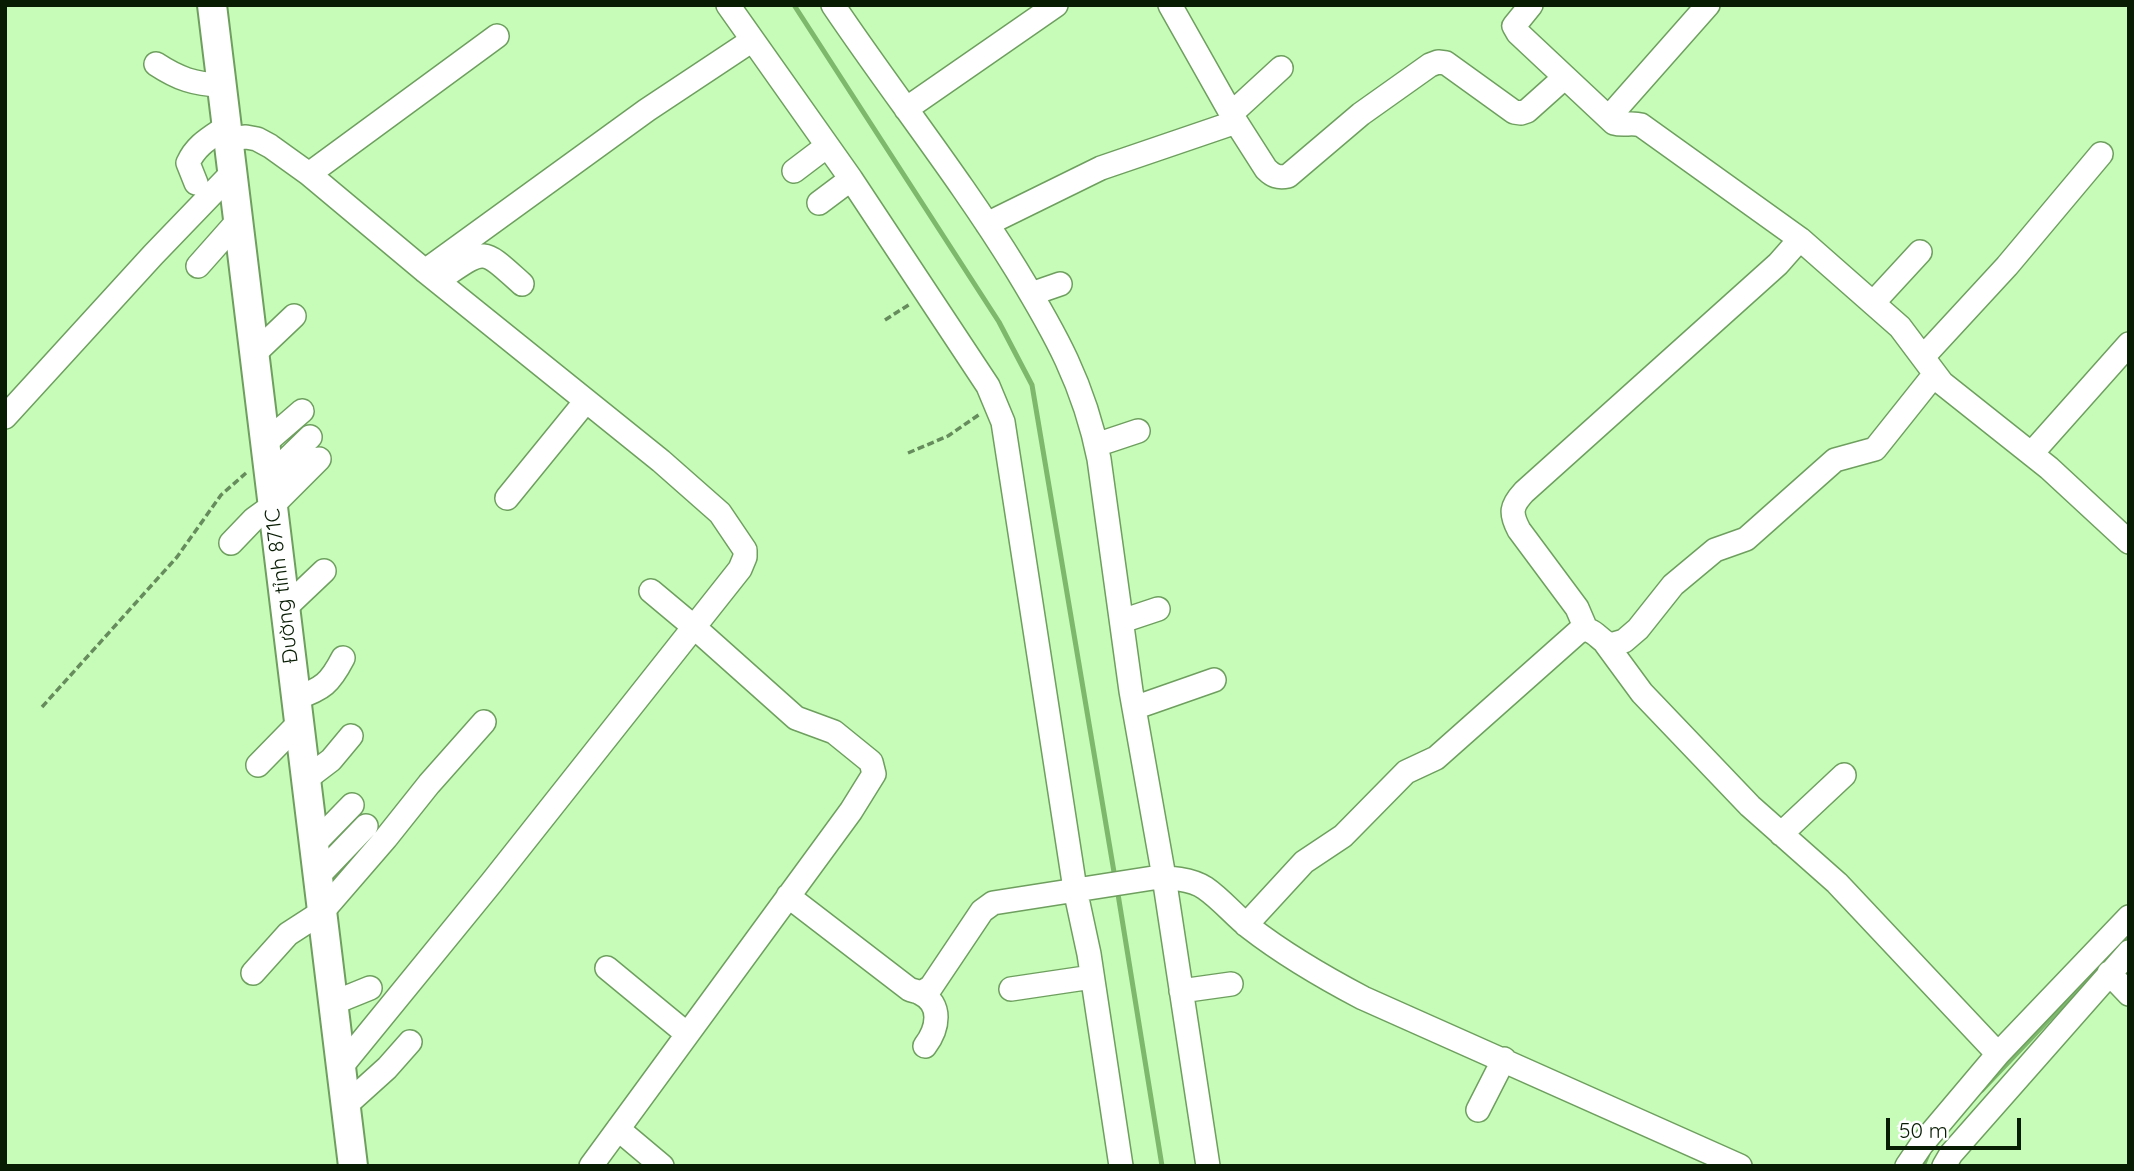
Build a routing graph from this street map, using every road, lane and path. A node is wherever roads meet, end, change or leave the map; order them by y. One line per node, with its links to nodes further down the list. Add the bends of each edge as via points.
1 (212, 5): 13 (main road, Đường tỉnh 871C)
2 (728, 5): 9 (street)
3 (833, 5): 14 (street)
4 (1056, 5): 14 (street)
5 (1170, 5): 15 (street)
6 (1531, 5): 12 (street, via 1514,26)
7 (1708, 5): 16 (street)
8 (497, 36): 22 (street)
9 (751, 41): 18 (street); 31 (street, via 647,110)
10 (156, 64): 13 (street, via 197,84)
11 (1281, 68): 15 (street)
12 (1564, 77): 15 (street, via 1521,114 1438,62 1361,114 1288,176 1281,177 1266,169); 16 (street)
13 (221, 85): 17 (main road, Đường tỉnh 871C)
14 (906, 109): 27 (street)
15 (1234, 117): 27 (street, via 1101,169)
16 (1609, 117): 28 (street, via 1623,126 1641,125)
17 (227, 133): 21 (main road, Đường tỉnh 871C); 22 (street, via 257,139); 24 (street, via 201,144 192,155 188,163)
18 (827, 146): 20 (street); 23 (street)
19 (2101, 154): 41 (street)
20 (794, 171)
21 (232, 173): 26 (main road, Đường tỉnh 871C); 45 (street)
22 (309, 174): 31 (street)
23 (850, 179): 25 (street); 34 (street)
24 (195, 183)
25 (819, 203)
26 (237, 222): 30 (street); 40 (main road, Đường tỉnh 871C)
27 (987, 224): 35 (street)
28 (1800, 239): 36 (street); 63 (street, via 1513,504 1511,516 1519,530 1577,608)
29 (1920, 252): 36 (street)
30 (198, 266)
31 (431, 276): 32 (street, via 481,255 491,256); 42 (street)
32 (523, 284)
33 (1060, 284): 35 (street)
34 (926, 293): 38 (path); 43 (street)
35 (1031, 294): 48 (street, via 1080,388)
36 (1873, 303): 41 (street, via 1900,327)
37 (294, 316): 40 (street)
38 (885, 320)
39 (2129, 344): 50 (street)
40 (254, 354): 51 (main road, Đường tỉnh 871C)
41 (1929, 366): 50 (street); 64 (street, via 1875,449 1835,460 1746,539 1715,550 1673,585 1628,638)
42 (586, 401): 53 (street); 62 (street, via 712,505 745,550 743,563)
43 (997, 403): 49 (path, via 948,436); 81 (street)
44 (302, 411): 51 (street)
45 (5, 417)
46 (1138, 431): 48 (street)
47 (310, 437): 51 (street)
48 (1096, 445): 61 (street)
49 (908, 453)
50 (2032, 453): 55 (street)
51 (266, 458): 54 (main road, Đường tỉnh 871C); 67 (path, via 221,495 177,557)
52 (319, 459): 54 (street)
53 (507, 498)
54 (272, 506): 56 (street); 59 (main road, Đường tỉnh 871C)
55 (2129, 542)
56 (231, 543)
57 (324, 571): 59 (street)
58 (651, 591): 62 (street)
59 (285, 608): 69 (main road, Đường tỉnh 871C)
60 (1158, 609): 61 (street)
61 (1122, 621): 68 (street)
62 (694, 627): 82 (street, via 796,718 834,732 874,768 851,811); 103 (street)
63 (1586, 629): 64 (street); 85 (street, via 1436,758 1406,772 1336,842 1304,862)
64 (1606, 644): 77 (street, via 1642,693)
65 (343, 658): 69 (street, via 333,677)
66 (1214, 680): 68 (street)
67 (42, 707)
68 (1134, 708): 80 (street)
69 (297, 710): 72 (street); 74 (main road, Đường tỉnh 871C)
70 (484, 722): 83 (street)
71 (351, 736): 74 (street, via 331,760)
72 (258, 765)
73 (1844, 775): 77 (street)
74 (306, 779): 78 (main road, Đường tỉnh 871C)
75 (352, 805): 78 (street)
76 (366, 826): 79 (street)
77 (1782, 834): 101 (street, via 1837,883)
78 (314, 844): 79 (main road, Đường tỉnh 871C)
79 (318, 876): 83 (main road, Đường tỉnh 871C)
80 (1158, 877): 81 (street); 85 (street, via 1203,887); 94 (street)
81 (1079, 888): 90 (street); 95 (street, via 986,907 931,987)
82 (788, 896): 95 (street); 98 (street)
83 (322, 912): 88 (street, via 288,934); 97 (main road, Đường tỉnh 871C)
84 (2129, 917): 101 (street)
85 (1246, 925): 102 (street, via 1282,953 1363,998)
86 (2129, 952): 89 (street)
87 (607, 968): 98 (street)
88 (253, 973)
89 (2109, 973): 96 (street); 114 (street)
90 (1092, 977): 93 (street); 110 (street)
91 (1231, 984): 94 (street)
92 (370, 988): 97 (street)
93 (1011, 989)
94 (1181, 991): 111 (street)
95 (920, 993): 100 (street, via 935,1007 937,1016)
96 (2129, 994)
97 (333, 1003): 103 (main road, Đường tỉnh 871C)
98 (687, 1034): 106 (street)
99 (410, 1042): 104 (street)
100 (925, 1046)
101 (1998, 1054): 113 (street)
102 (1504, 1059): 105 (street); 112 (street)
103 (341, 1067): 104 (main road, Đường tỉnh 871C)
104 (346, 1105): 107 (main road, Đường tỉnh 871C)
105 (1478, 1110)
106 (618, 1129): 108 (street); 109 (street)
107 (353, 1166)
108 (591, 1166)
109 (663, 1166)
110 (1121, 1166)
111 (1208, 1166)
112 (1740, 1166)
113 (1907, 1166)
114 (1944, 1166)

